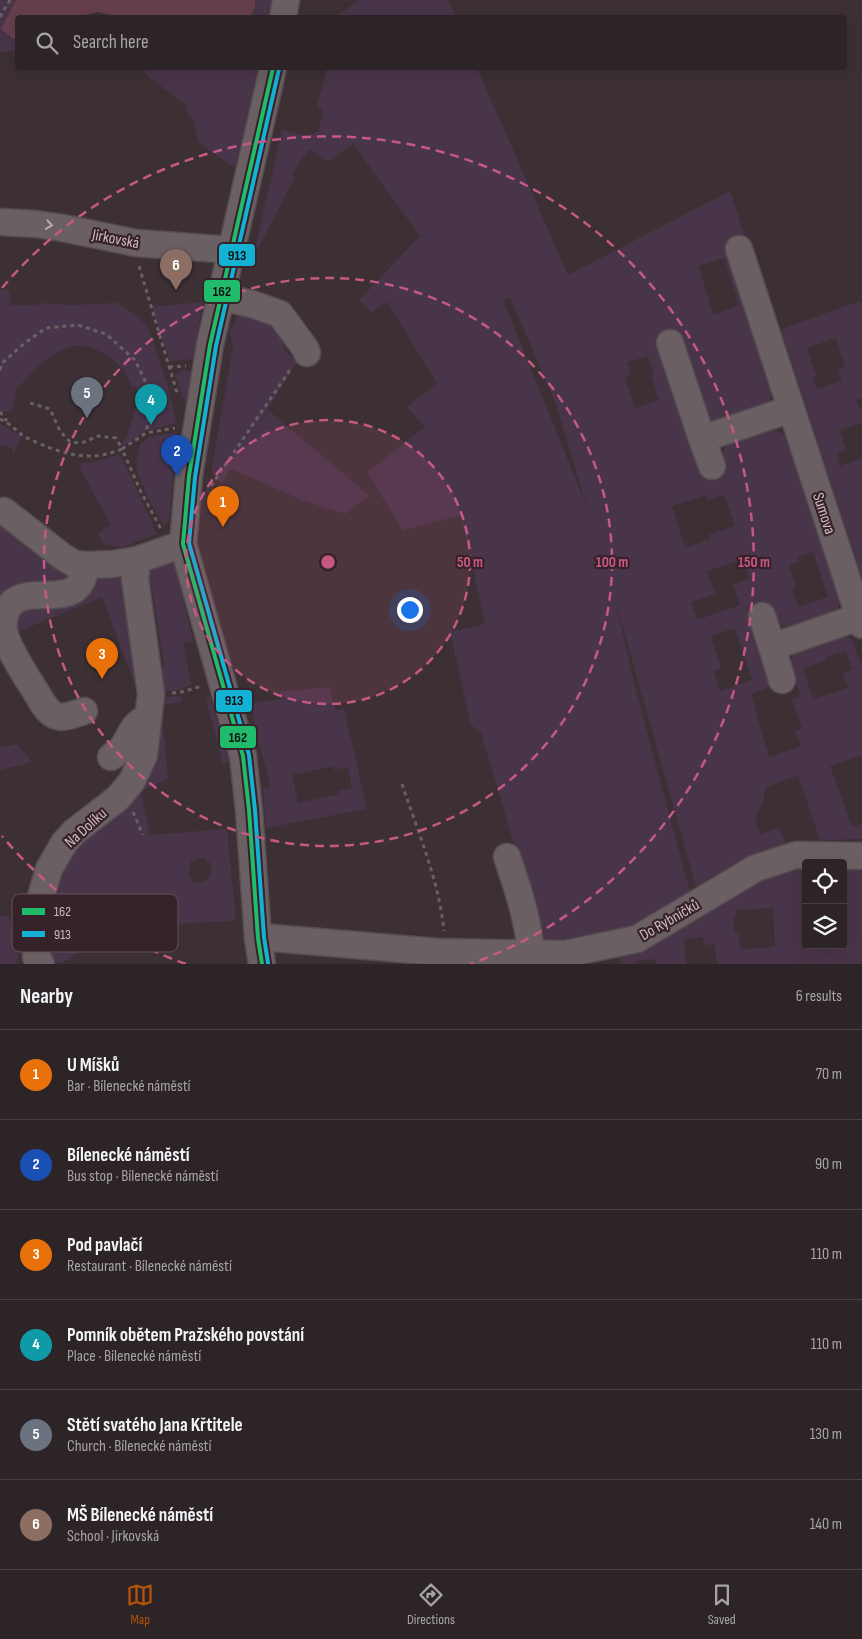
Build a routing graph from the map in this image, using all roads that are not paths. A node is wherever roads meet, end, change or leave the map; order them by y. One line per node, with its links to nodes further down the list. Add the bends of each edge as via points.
1 (286, 0): 2 (street)
2 (284, 15)
3 (272, 70): 5 (street)
4 (0, 222): 5 (street, Jirkovská, one-way to 5, via 64,228 136,243)
5 (223, 248): 7 (street)
6 (739, 249): 10 (street, Sumova)
7 (220, 298): 9 (street, via 280,314); 14 (street, via 189,476)
8 (670, 342): 11 (street)
9 (306, 351)
10 (791, 409): 11 (street); 18 (street, Sumova)
11 (702, 438): 12 (street)
12 (712, 466)
13 (4, 511): 16 (street, via 63,557 75,564)
14 (173, 538): 15 (street); 27 (street, via 243,756)
15 (137, 560): 16 (street); 22 (street, Na Dolíku, via 135,579 151,694)
16 (86, 565): 21 (street, via 81,583 74,590 19,598 8,607 4,619 4,631 10,647 46,709 56,717)
17 (762, 616): 19 (street)
18 (861, 621): 19 (street, Sumova)
19 (772, 647): 20 (street)
20 (782, 680)
21 (84, 711)
22 (148, 717): 23 (street, via 132,728 122,749); 26 (street, Na Dolíku, via 144,755 132,781 118,798 64,843 49,870)
23 (111, 757)
24 (862, 856): 29 (street, Do Rybníčků, via 796,855 756,868 637,938)
25 (507, 857): 28 (street, via 529,928)
26 (42, 894)
27 (258, 938): 28 (street, Do Rybníčků, via 446,952); 30 (street)
28 (531, 953): 29 (street, Do Rybníčků)
29 (593, 956)
30 (262, 964)

